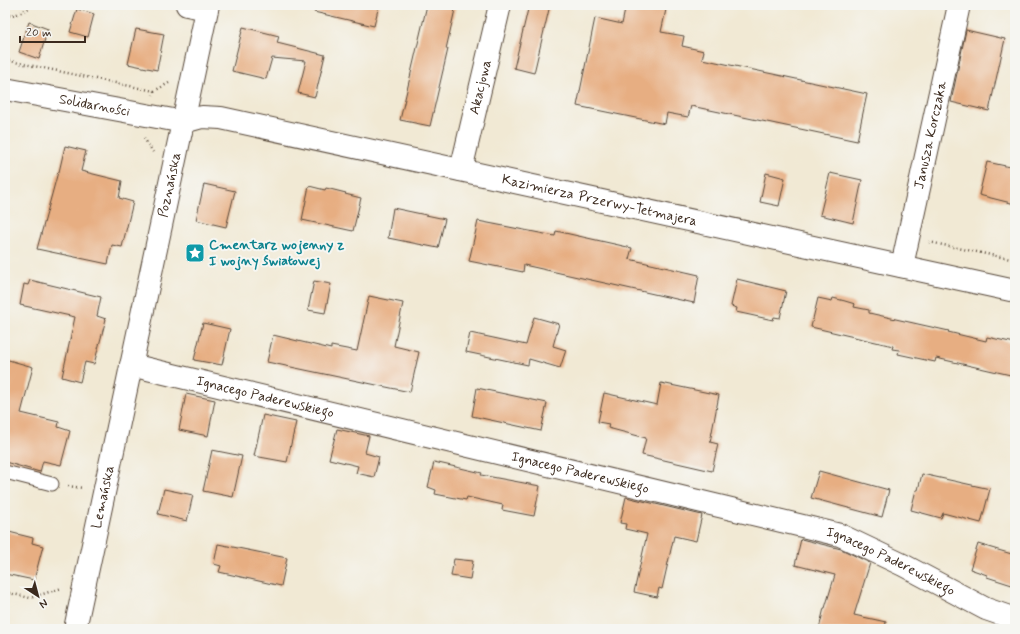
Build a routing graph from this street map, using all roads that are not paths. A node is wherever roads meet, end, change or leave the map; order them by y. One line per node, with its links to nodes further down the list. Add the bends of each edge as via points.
1 (500, 5): 6 (street, Akacjowa)
2 (959, 5): 7 (street, Janusza Korczaka)
3 (201, 6): 5 (street, Poznańska)
4 (5, 89): 5 (street, Solidarności)
5 (184, 122): 6 (street, Kazimierza Przerwy-Tetmajera, via 202,117 221,118); 9 (street, Poznańska)
6 (461, 170): 7 (street, Kazimierza Przerwy-Tetmajera)
7 (902, 266): 8 (street, Kazimierza Przerwy-Tetmajera)
8 (1015, 291)
9 (131, 365): 12 (street, Ignacego Paderewskiego, via 840,535 904,565 986,609); 13 (street, Lemańska)
10 (5, 472): 11 (lane)
11 (52, 484)
12 (1015, 619)
13 (75, 629)

